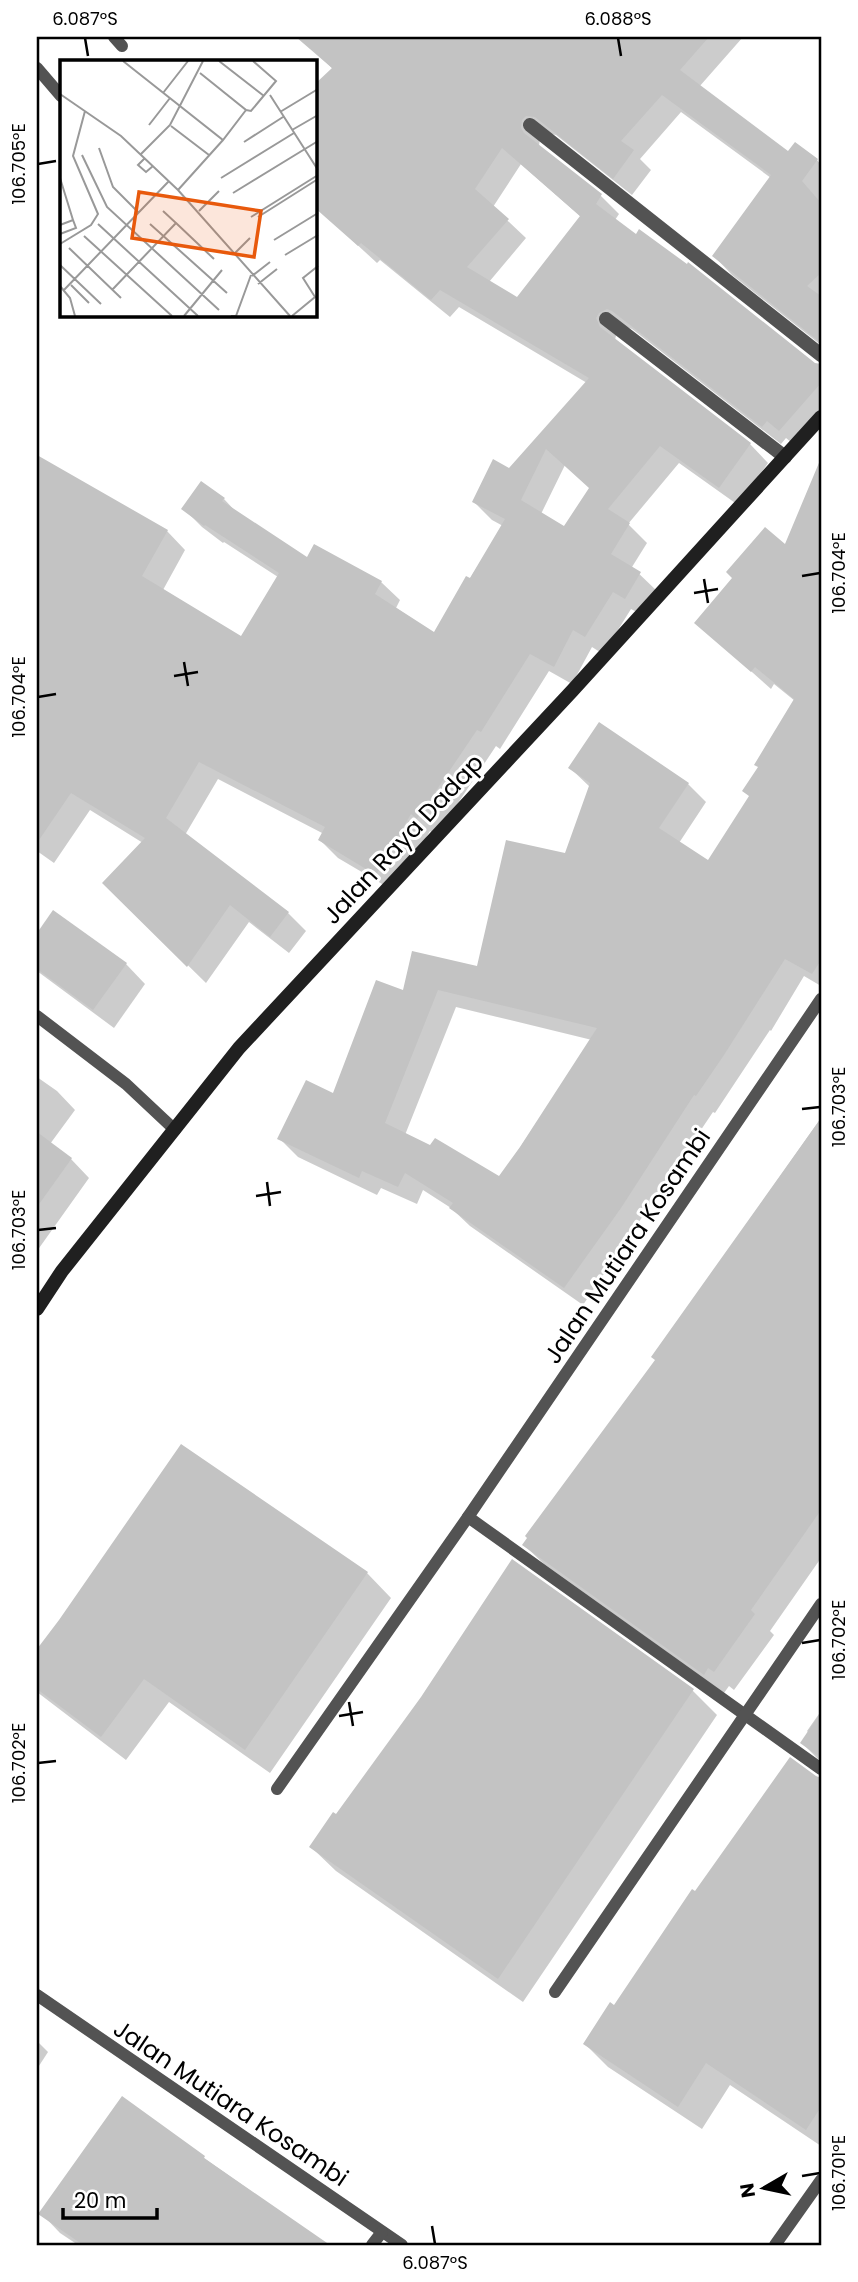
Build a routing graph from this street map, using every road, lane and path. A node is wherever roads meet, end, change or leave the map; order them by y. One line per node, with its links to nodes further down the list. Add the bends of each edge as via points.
1 (37, 68): 2 (lane)
2 (60, 95)
3 (530, 125): 5 (street)
4 (606, 319): 7 (street)
5 (821, 355)
6 (821, 416): 7 (main road, Jalan Raya Dadap)
7 (785, 457): 10 (main road, Jalan Raya Dadap, via 239,1048)
8 (821, 999): 12 (lane, Jalan Mutiara Kosambi)
9 (37, 1016): 10 (lane, via 126,1084)
10 (175, 1130): 11 (main road, Jalan Raya Dadap)
11 (37, 1309)
12 (468, 1517): 14 (lane); 16 (lane, Jalan Mutiara Kosambi)
13 (821, 1604): 14 (lane)
14 (745, 1715): 15 (lane); 17 (lane)
15 (821, 1769)
16 (277, 1789)
17 (555, 1993)
18 (37, 1995): 20 (lane, Jalan Mutiara Kosambi)
19 (821, 2180): 23 (lane)
20 (382, 2232): 21 (lane); 22 (lane, Jalan Mutiara Kosambi)
21 (372, 2245)
22 (402, 2245)
23 (775, 2245)

